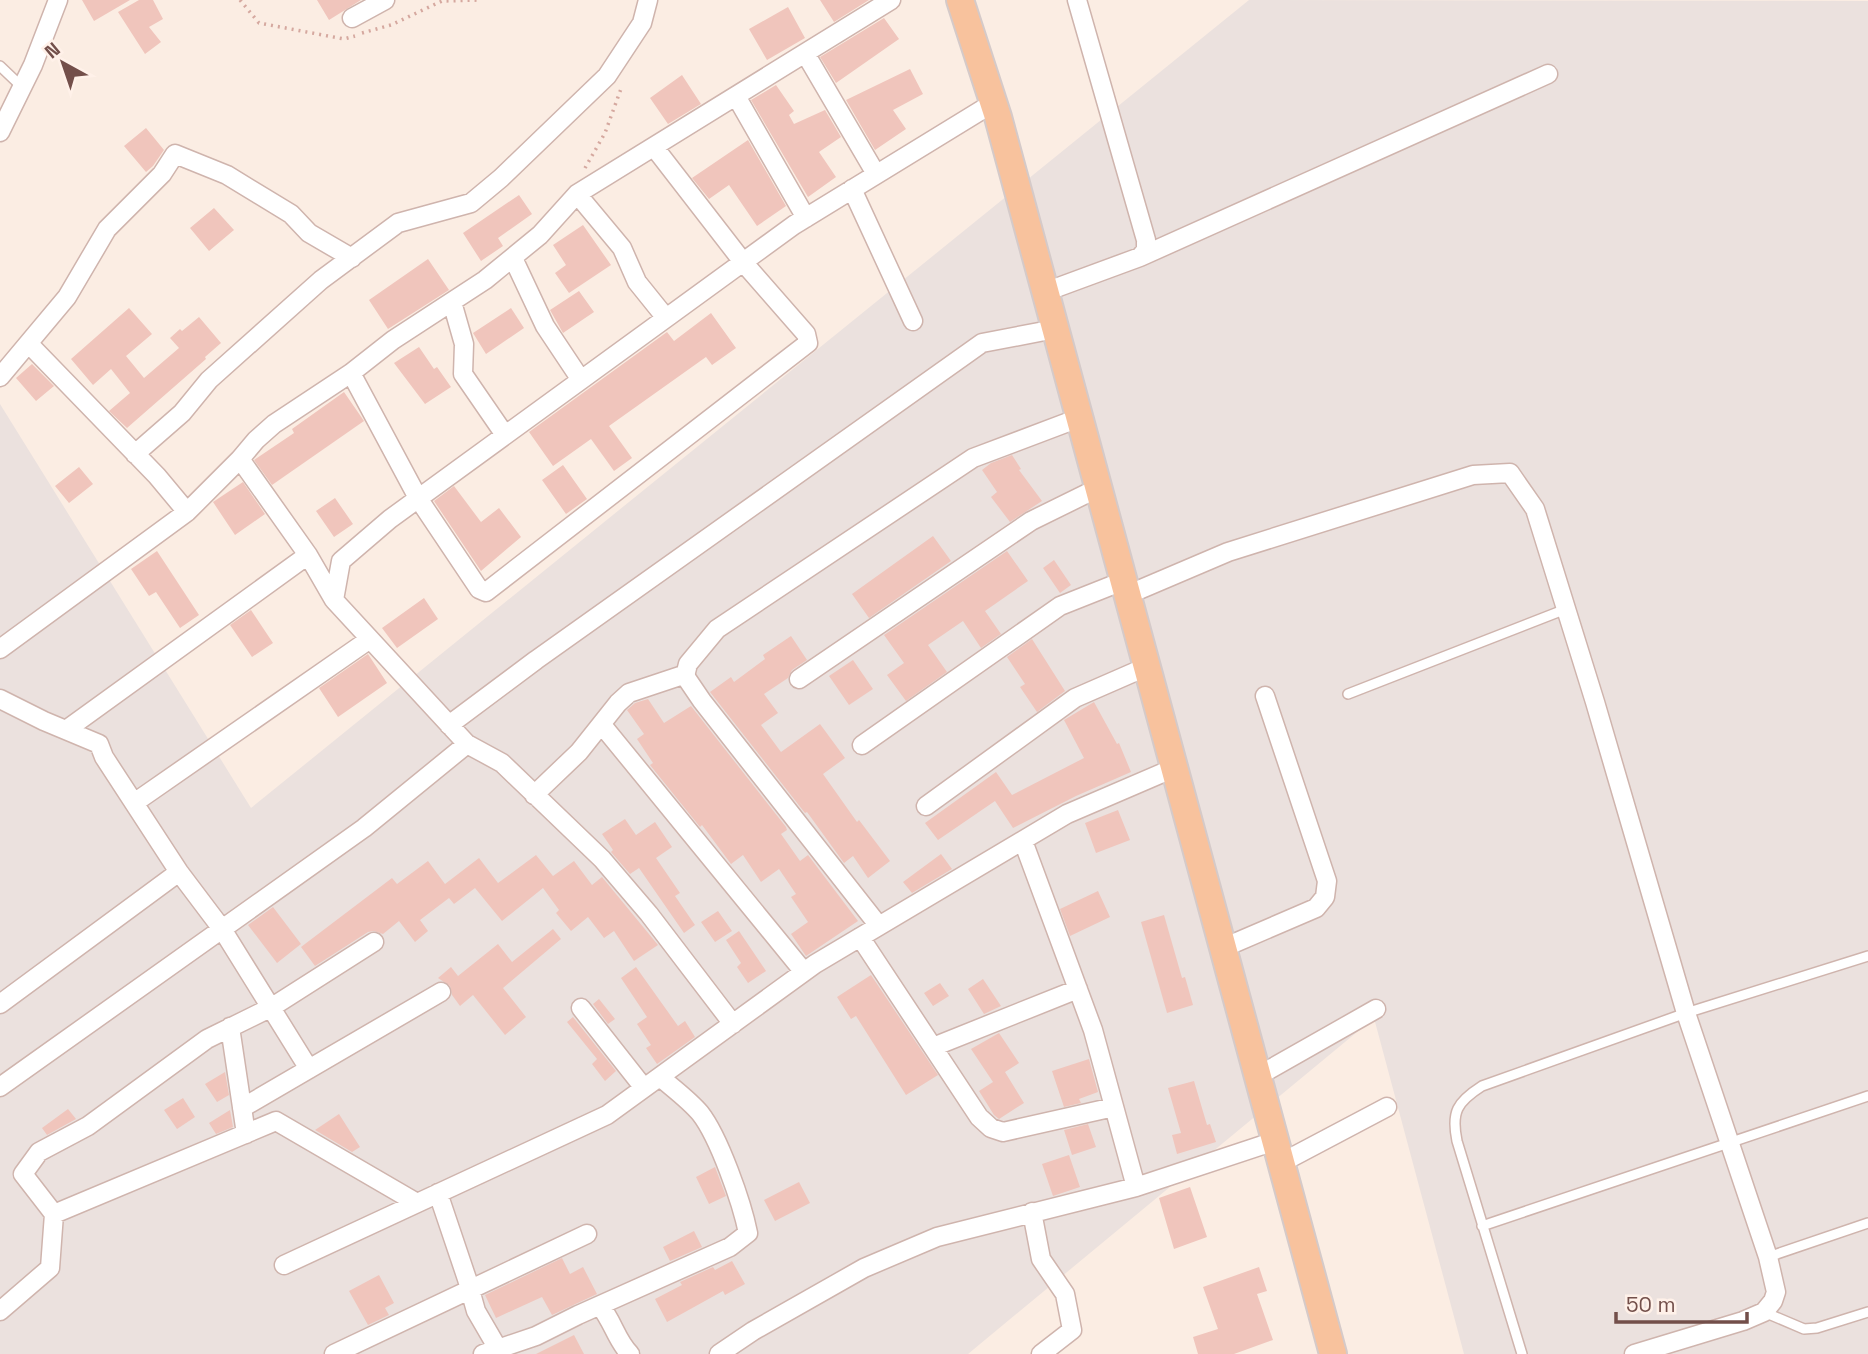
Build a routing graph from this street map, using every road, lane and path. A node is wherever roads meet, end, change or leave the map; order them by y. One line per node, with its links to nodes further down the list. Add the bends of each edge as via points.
1 (58, 0): 12 (street)
2 (385, 0): 7 (street)
3 (648, 0): 11 (street, via 642,23)
4 (891, 0): 8 (street)
5 (960, 0): 14 (main road)
6 (1077, 0): 21 (street, via 1146,240)
7 (352, 18)
8 (805, 53): 13 (street); 17 (street)
9 (0, 66): 12 (lane)
10 (1548, 74): 21 (street)
11 (607, 76): 19 (path, via 622,85); 22 (street, via 471,203 398,223)
12 (22, 87): 15 (street)
13 (736, 96): 16 (street); 20 (street)
14 (993, 103): 17 (street); 25 (main road)
15 (0, 132)
16 (654, 146): 19 (street); 24 (street)
17 (876, 174): 18 (street)
18 (852, 189): 20 (street); 28 (street)
19 (577, 194): 23 (street); 27 (street, via 622,248 637,282)
20 (806, 218): 24 (street)
21 (1140, 257): 25 (street)
22 (352, 258): 30 (street, via 228,175 175,154 162,174 107,229 67,297); 36 (street, via 209,380 182,412)
23 (513, 258): 26 (street); 33 (street, via 545,326)
24 (743, 262): 27 (street); 39 (street, via 806,334 808,343 494,587 486,592 479,589)
25 (1045, 292): 29 (main road)
26 (452, 302): 31 (street); 35 (street, via 464,344 463,374)
27 (666, 318): 33 (street)
28 (913, 321)
29 (1055, 329): 34 (main road); 54 (street, via 982,343)
30 (29, 344): 32 (street); 36 (street)
31 (351, 373): 37 (street, via 274,424); 39 (street)
32 (0, 377)
33 (580, 380): 35 (street)
34 (1079, 418): 38 (main road); 48 (street, via 973,458 718,629 688,664)
35 (505, 435): 39 (street)
36 (135, 454): 40 (street)
37 (240, 459): 40 (street); 41 (street)
38 (1098, 488): 42 (main road); 49 (street, via 1031,521)
39 (418, 498): 43 (street, via 341,561)
40 (187, 512): 46 (street)
41 (308, 555): 43 (street); 55 (street)
42 (1125, 588): 44 (street, via 1474,475 1510,473 1535,509); 47 (main road); 57 (street, via 1060,606)
43 (334, 600): 45 (street)
44 (1566, 609): 50 (lane); 77 (street)
45 (370, 639): 54 (street); 60 (street)
46 (0, 649)
47 (1146, 667): 58 (main road); 61 (street, via 1075,698)
48 (686, 674): 53 (street, via 629,693); 64 (street, via 702,701)
49 (799, 679)
50 (1348, 694)
51 (1265, 696): 68 (street, via 1327,881 1325,897 1316,908)
52 (0, 699): 55 (street)
53 (601, 724): 59 (street); 70 (street)
54 (449, 725): 56 (street)
55 (66, 730): 60 (street, via 99,744)
56 (467, 744): 59 (street, via 502,763); 65 (street, via 364,828)
57 (862, 745)
58 (1174, 768): 62 (street, via 1067,814); 68 (main road)
59 (534, 795): 78 (street, via 602,859)
60 (134, 803): 63 (street)
61 (926, 806)
62 (1023, 841): 64 (street); 71 (street)
63 (179, 872): 65 (street); 73 (street)
64 (879, 926): 66 (street)
65 (222, 929): 74 (street); 84 (street)
66 (860, 937): 70 (street); 80 (street)
67 (374, 942): 74 (street)
68 (1223, 948): 82 (main road)
69 (1868, 956): 77 (lane)
70 (804, 972): 78 (street)
71 (1078, 989): 80 (street); 87 (street)
72 (440, 992): 81 (street)
73 (0, 1004)
74 (272, 1007): 79 (street); 81 (street)
75 (581, 1008): 85 (street)
76 (1376, 1009): 82 (street)
77 (1686, 1013): 91 (street); 99 (lane, via 1468,1095 1453,1124)
78 (733, 1024): 83 (street)
79 (230, 1027): 89 (street); 97 (street, via 88,1126 39,1152 23,1174)
80 (933, 1047): 87 (street, via 979,1117 1003,1132)
81 (309, 1069): 89 (street)
82 (1258, 1076): 92 (main road)
83 (660, 1077): 85 (street); 104 (street, via 690,1102 713,1133 748,1233 730,1247)
84 (0, 1087)
85 (644, 1088): 94 (street, via 607,1115)
86 (1868, 1096): 91 (lane)
87 (1114, 1107): 93 (street)
88 (1387, 1107): 92 (street)
89 (242, 1108): 90 (street)
90 (246, 1134): 95 (street, via 276,1121); 97 (street)
91 (1728, 1143): 99 (lane); 101 (street)
92 (1278, 1152): 93 (street); 113 (main road)
93 (1136, 1187): 96 (street)
94 (438, 1193): 95 (street); 103 (street)
95 (417, 1203): 102 (street)
96 (1032, 1212): 111 (street, via 937,1237 864,1268); 112 (street, via 1041,1259 1065,1294 1072,1330)
97 (54, 1214): 105 (street, via 51,1268)
98 (1868, 1223): 101 (lane)
99 (1482, 1226): 114 (lane)
100 (587, 1234): 103 (street)
101 (1768, 1257): 106 (street, via 1776,1292)
102 (284, 1265)
103 (470, 1291): 108 (street); 109 (street)
104 (600, 1306): 108 (street); 110 (street)
105 (0, 1311)
106 (1764, 1312): 107 (lane, via 1804,1329); 115 (street)
107 (1868, 1312)
108 (494, 1352)
109 (334, 1354)
110 (630, 1354)
111 (719, 1354)
112 (1041, 1354)
113 (1333, 1354)
114 (1522, 1354)
115 (1634, 1354)

